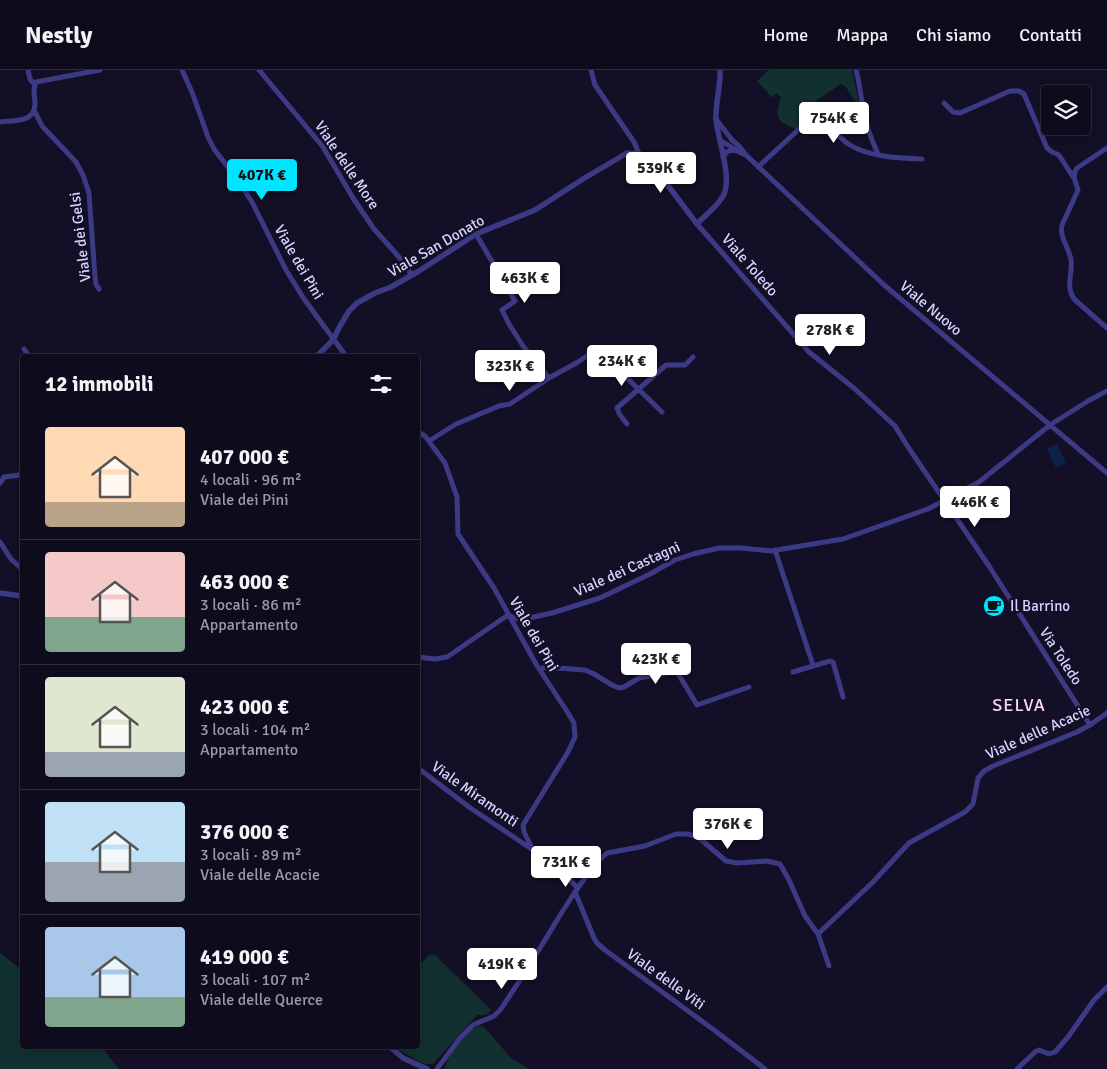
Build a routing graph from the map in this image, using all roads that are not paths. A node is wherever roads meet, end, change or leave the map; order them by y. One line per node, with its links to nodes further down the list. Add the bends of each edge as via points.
1 (28, 70): 8 (street)
2 (100, 70): 8 (street)
3 (182, 70): 29 (street, Viale dei Pini, via 214,148 252,202 299,292)
4 (259, 70): 26 (street, Viale delle More, via 323,147 374,229)
5 (591, 70): 17 (street, via 595,85)
6 (720, 70): 11 (street)
7 (856, 70): 18 (street, via 863,113)
8 (35, 84): 10 (street)
9 (944, 103): 23 (street, via 953,112 960,113 1019,90 1024,94 1047,148 1059,155)
10 (34, 110): 12 (street, via 29,118); 27 (street, Viale dei Gelsi, via 42,126 76,162 83,175 89,193 95,277)
11 (716, 119): 13 (street); 14 (street, Viale Nuovo)
12 (0, 122)
13 (720, 140): 14 (street); 16 (street, Viale Nuovo); 20 (street)
14 (732, 140): 19 (street, Viale Nuovo)
15 (1107, 148): 23 (street, via 1077,168)
16 (736, 150): 19 (street, Viale Nuovo); 20 (street, via 726,152)
17 (639, 154): 24 (street, Viale Toledo, via 663,179); 25 (street, Viale San Donato, via 627,153 535,210)
18 (878, 154): 21 (street); 22 (street, via 850,145 821,118 816,118 810,119)
19 (746, 155): 22 (street, Viale Nuovo)
20 (723, 157): 24 (street, via 727,180 724,194)
21 (922, 159)
22 (758, 167): 40 (street, Viale Nuovo, via 882,284)
23 (1074, 177): 28 (street, via 1078,190 1061,230 1071,259 1070,293)
24 (696, 224): 46 (street, Viale Toledo, via 809,352 895,426)
25 (476, 234): 26 (street, Viale San Donato); 35 (street, via 515,301 502,310 509,324)
26 (412, 276): 29 (street, Viale San Donato, via 357,303)
27 (99, 289)
28 (1107, 328)
29 (334, 340): 32 (street, Viale San Donato); 33 (street, Viale dei Pini)
30 (24, 349): 31 (street)
31 (27, 354)
32 (319, 354)
33 (344, 354)
34 (693, 357): 36 (street, via 685,365 666,366)
35 (549, 378): 36 (street, via 597,349); 42 (street, via 510,404 456,424)
36 (639, 389): 38 (street); 39 (street, via 616,408)
37 (1107, 392): 40 (street, Viale dei Castagni, via 1088,400)
38 (662, 412)
39 (627, 424)
40 (1050, 425): 43 (street, Viale Nuovo); 46 (street, Viale dei Castagni, via 979,482)
41 (420, 433): 42 (street, Viale dei Pini)
42 (429, 441): 52 (street, Viale dei Pini, via 445,463 457,497 458,534)
43 (1107, 473)
44 (20, 475): 45 (street, via 4,477)
45 (0, 483)
46 (944, 501): 48 (street, Viale dei Castagni, via 843,539); 60 (street, Via Toledo)
47 (0, 542): 49 (street)
48 (775, 550): 52 (street, Viale dei Castagni, via 720,548 693,554 594,600 520,620); 54 (street)
49 (20, 567)
50 (0, 593): 51 (street)
51 (20, 596)
52 (508, 614): 53 (street, via 447,657); 55 (street, Viale dei Pini)
53 (420, 657)
54 (813, 665): 56 (street); 58 (street, via 833,662)
55 (540, 670): 57 (street, via 544,667 585,670 620,688 639,678 676,672 697,705); 62 (street, Viale dei Pini, via 574,724 575,737 523,825)
56 (793, 672)
57 (749, 687)
58 (843, 697)
59 (1106, 717): 60 (street, Viale delle Acacie)
60 (1090, 725): 64 (street, Viale delle Acacie, via 984,770 978,778 974,804 909,843)
61 (420, 770): 62 (street, Viale Miramonti)
62 (533, 850): 63 (street, Viale Miramonti, via 566,876)
63 (577, 890): 64 (street, via 595,864 607,854 645,846 676,834 688,834 698,837 726,860 780,864 805,916); 69 (street, via 501,1009 494,1016 473,1025); 70 (street, Viale delle Viti, via 594,938 601,946)
64 (818, 934): 65 (street)
65 (829, 966)
66 (1107, 987): 71 (street, via 1055,1052 1048,1054 1039,1050)
67 (392, 1049): 68 (street, via 403,1058)
68 (427, 1069)
69 (437, 1069)
70 (765, 1069)
71 (1017, 1069)

